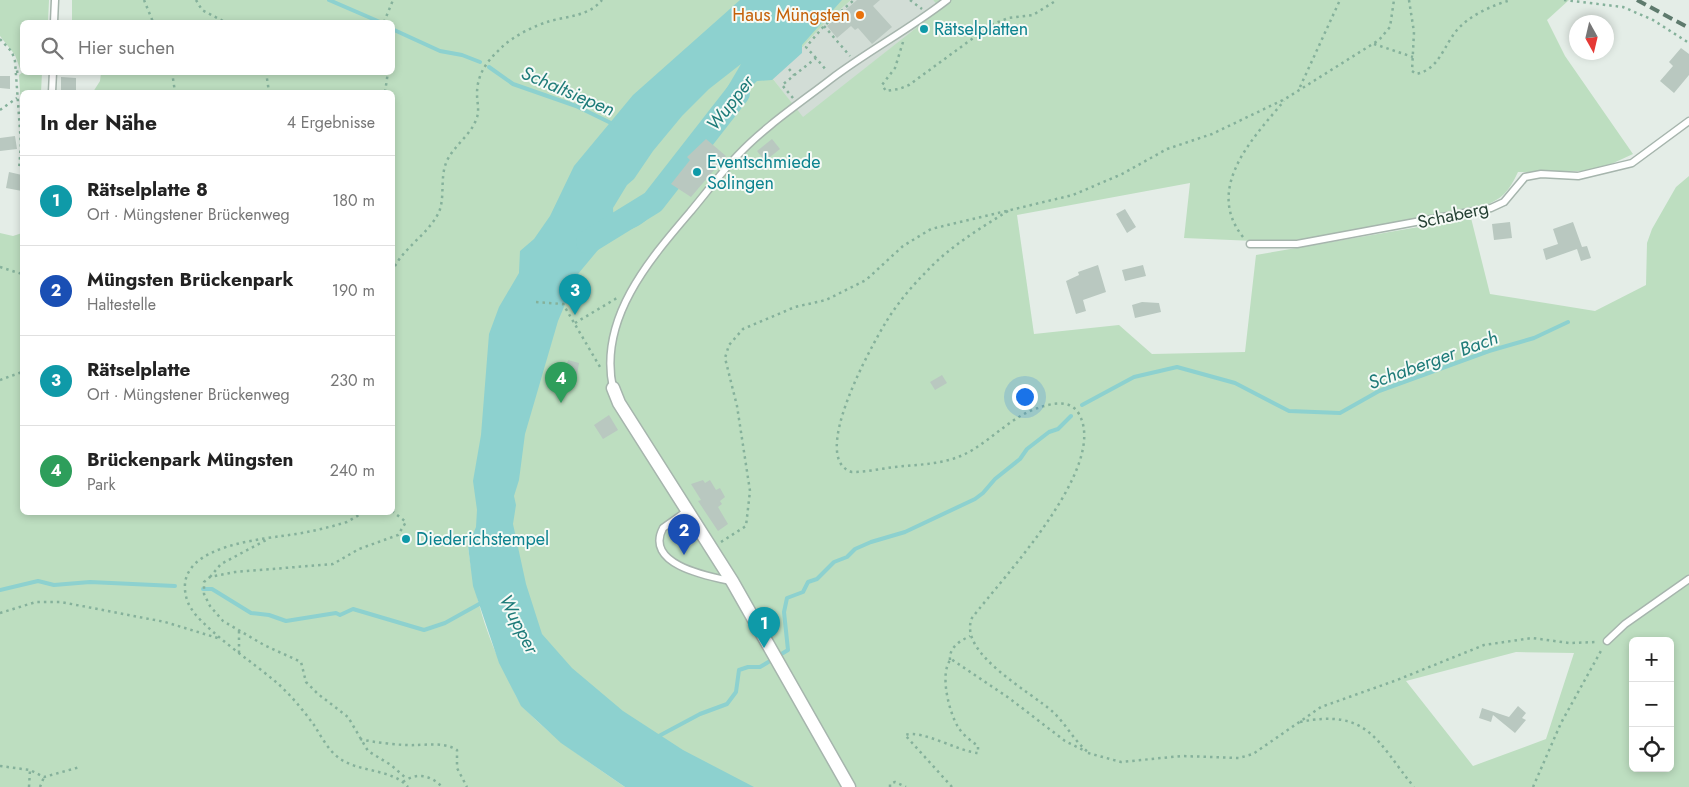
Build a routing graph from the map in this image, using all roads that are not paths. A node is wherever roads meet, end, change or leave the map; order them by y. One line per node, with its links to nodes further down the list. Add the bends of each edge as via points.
1 (55, 0): 3 (lane)
2 (946, 0): 8 (lane, via 833,78 738,155 651,257 631,290 611,351 609,370)
3 (54, 20)
4 (53, 75): 5 (lane)
5 (52, 90)
6 (1689, 121): 7 (lane, Schaberg, via 1632,163 1588,175 1525,177 1504,202 1490,208 1297,244)
7 (1250, 244)
8 (613, 388): 9 (street)
9 (687, 511): 11 (street); 11 (lane, via 663,528 659,542 662,554 682,567)
10 (1689, 579): 12 (lane, via 1625,624)
11 (732, 582): 13 (street)
12 (1607, 641)
13 (849, 787)

